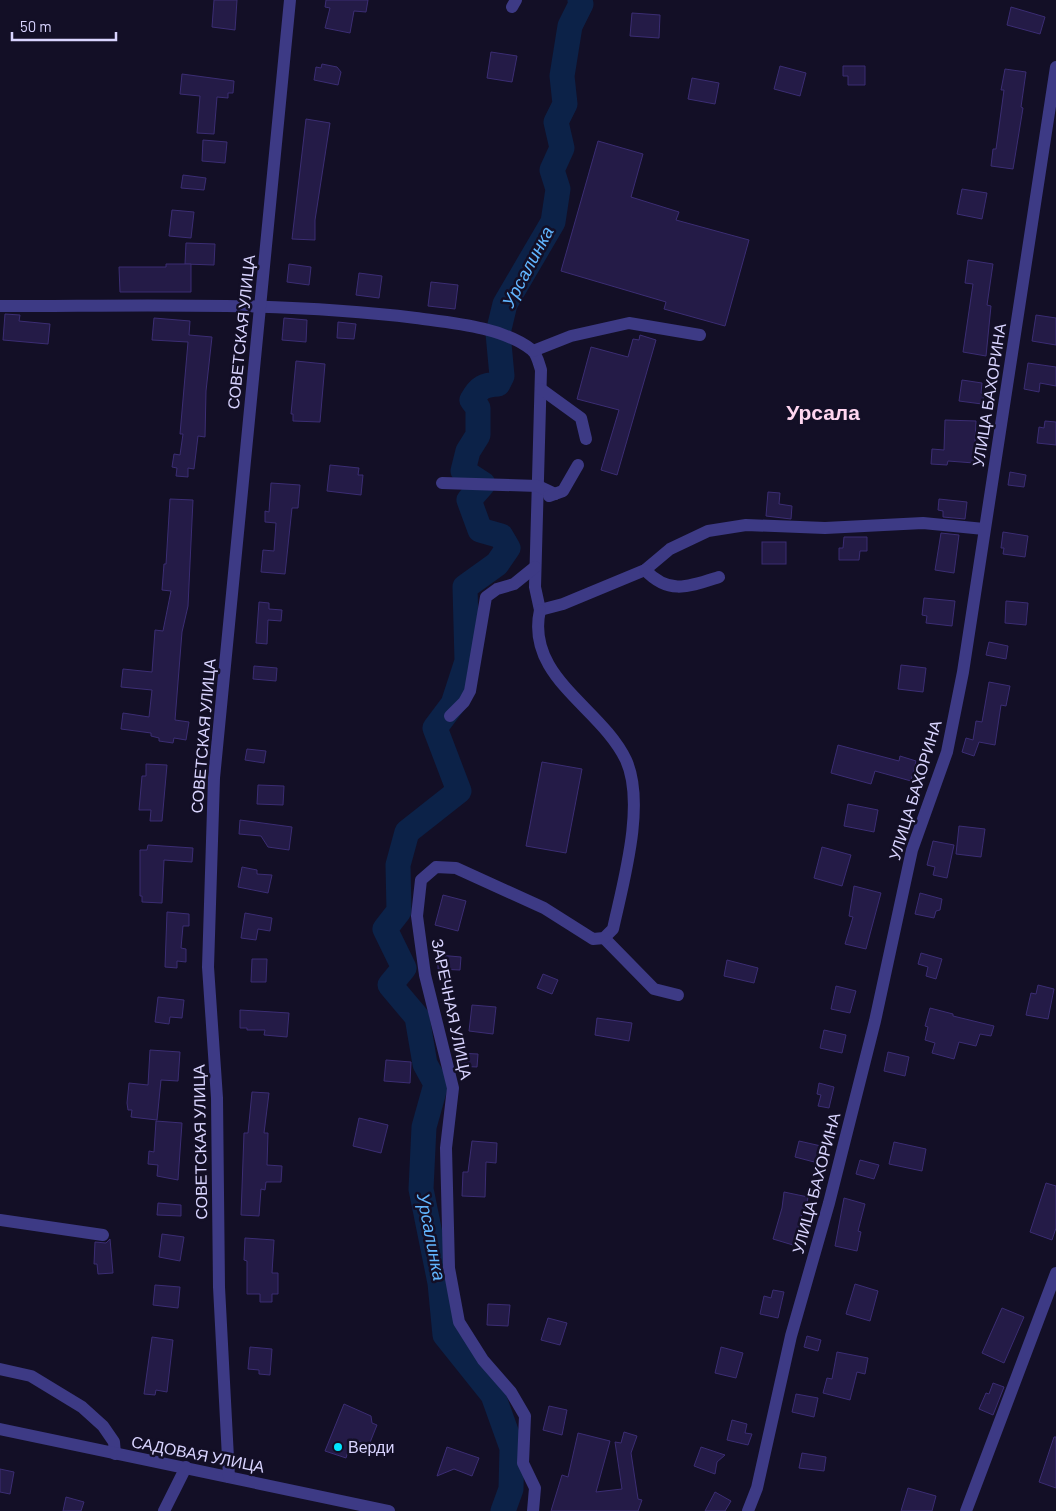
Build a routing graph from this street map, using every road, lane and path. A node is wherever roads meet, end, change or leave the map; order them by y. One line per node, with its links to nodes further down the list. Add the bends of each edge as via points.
1 (290, 0): 4 (street, СОВЕТСКАЯ УЛИЦА)
2 (1056, 67): 14 (street, УЛИЦА БАХОРИНА)
3 (0, 306): 4 (street)
4 (259, 306): 6 (street, via 365,312 452,322 498,333); 29 (street, СОВЕТСКАЯ УЛИЦА, via 216,759 208,967 216,1098 219,1287)
5 (700, 334): 6 (street, via 629,323 571,336)
6 (533, 351): 7 (street, via 541,370)
7 (541, 389): 8 (street, via 581,418); 11 (street)
8 (586, 439)
9 (578, 466): 12 (street, via 563,491)
10 (442, 483): 11 (street)
11 (538, 486): 12 (street); 13 (street)
12 (555, 494): 13 (street)
13 (537, 501): 15 (street)
14 (984, 530): 16 (street, via 924,523 825,528 746,525 708,531 670,549); 33 (street, УЛИЦА БАХОРИНА, via 963,672 947,752 912,850 865,1060 791,1336 757,1488)
15 (535, 567): 18 (street, via 534,586); 19 (street, via 514,584 497,589 486,597 470,691)
16 (645, 570): 17 (street, via 657,582 669,586 694,585); 18 (street, via 563,604)
17 (719, 578)
18 (540, 610): 20 (street, via 540,645 556,677 610,735 626,760 630,778 634,804 632,844 613,929)
19 (450, 716)
20 (604, 938): 21 (street, via 654,989); 32 (street, ЗАРЕЧНАЯ УЛИЦА, via 593,939 544,908 456,868 436,866 421,880 417,916 425,975 453,1088 446,1148 449,1268 459,1322 525,1416 523,1463 534,1488)
21 (678, 995)
22 (0, 1220): 23 (street)
23 (103, 1235)
24 (1056, 1273): 34 (street)
25 (0, 1369): 27 (street, via 31,1376 82,1407 103,1426 114,1442)
26 (0, 1429): 27 (street, САДОВАЯ УЛИЦА)
27 (115, 1454): 28 (street, САДОВАЯ УЛИЦА)
28 (186, 1467): 29 (street, САДОВАЯ УЛИЦА); 30 (street)
29 (229, 1477): 31 (street, САДОВАЯ УЛИЦА)
30 (164, 1511)
31 (389, 1511)
32 (533, 1511)
33 (748, 1511)
34 (966, 1511)

